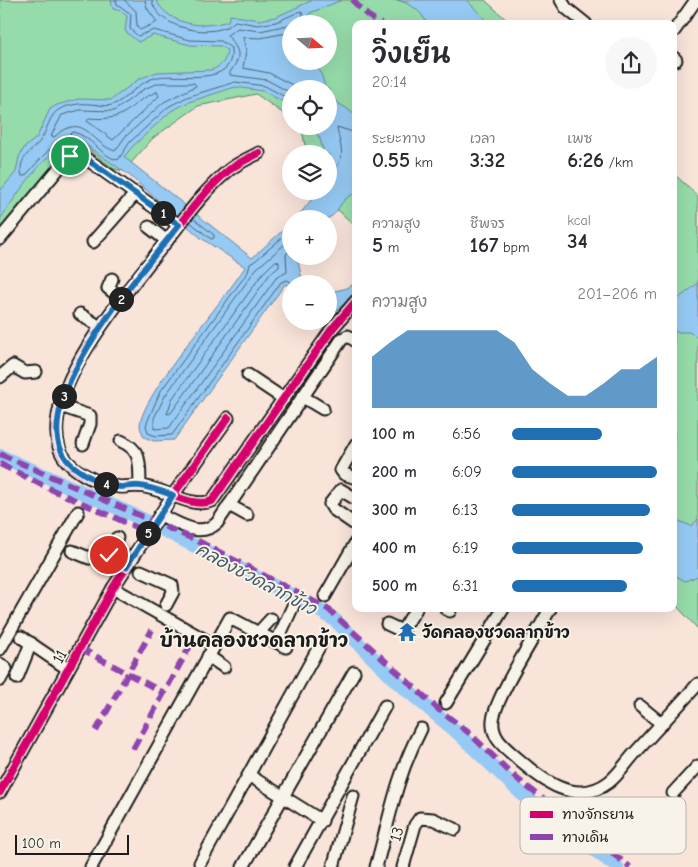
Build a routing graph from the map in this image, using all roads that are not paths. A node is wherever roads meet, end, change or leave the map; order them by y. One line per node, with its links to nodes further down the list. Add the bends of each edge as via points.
1 (562, 0): 3 (street)
2 (696, 0): 4 (street)
3 (581, 20)
4 (677, 27)
5 (259, 153): 7 (street, via 230,169)
6 (136, 193): 7 (street); 9 (street, via 75,153); 11 (street)
7 (180, 224): 10 (street)
8 (149, 227): 10 (street)
9 (0, 240)
10 (167, 241): 13 (street)
11 (93, 242)
12 (112, 279): 13 (street, via 108,288)
13 (122, 299): 16 (street)
14 (352, 306): 22 (street)
15 (80, 314): 16 (street)
16 (100, 327): 23 (street, via 77,366)
17 (352, 339): 21 (street, via 345,336 329,366)
18 (36, 372): 20 (street, via 25,373 13,366)
19 (248, 375): 22 (street)
20 (0, 377)
21 (303, 397): 24 (street); 33 (street)
22 (284, 399): 31 (street, via 212,501 199,503)
23 (60, 406): 27 (street, via 90,416); 30 (street, via 56,425 59,448 72,465 104,484)
24 (323, 409)
25 (228, 418): 31 (street, 11)
26 (121, 441): 30 (street, via 137,452)
27 (84, 444)
28 (352, 451): 29 (street, via 342,470)
29 (352, 477)
30 (140, 486): 31 (street)
31 (173, 495): 36 (street, 11)
32 (352, 497): 37 (street, via 341,490 330,504)
33 (229, 504): 35 (street); 36 (street, via 217,523 205,530)
34 (78, 512): 56 (street)
35 (247, 515)
36 (158, 518): 42 (street, 11)
37 (352, 523)
38 (117, 538): 41 (street)
39 (352, 549): 45 (street)
40 (72, 551): 41 (street, via 88,558)
41 (109, 555): 42 (street)
42 (126, 567): 44 (street, 11)
43 (141, 571): 46 (street, via 172,585 173,592)
44 (113, 588): 54 (street); 60 (street, 11)
45 (325, 596)
46 (166, 605)
47 (293, 606): 53 (street, via 281,644)
48 (414, 612): 52 (street, via 402,630)
49 (501, 612): 65 (street)
50 (548, 612): 68 (street, via 495,712 493,730 500,742 543,781 558,788 586,791 609,782)
51 (271, 619): 53 (street)
52 (388, 624)
53 (260, 632): 54 (street, via 230,618)
54 (214, 644): 57 (street)
55 (320, 645): 71 (street)
56 (0, 649)
57 (208, 656): 59 (street); 79 (street)
58 (0, 664): 63 (street, via 6,669)
59 (224, 667)
60 (68, 669): 62 (street, via 26,640); 72 (street, 11)
61 (354, 672): 75 (street)
62 (17, 678)
63 (0, 680)
64 (698, 684): 68 (street)
65 (446, 703)
66 (386, 706): 76 (street)
67 (640, 706): 68 (street)
68 (662, 724)
69 (420, 729): 83 (street, via 397,785)
70 (698, 766): 73 (street)
71 (250, 776): 75 (street); 78 (street)
72 (0, 792)
73 (673, 792)
74 (353, 796): 82 (street)
75 (284, 797): 76 (street); 80 (street)
76 (322, 821): 81 (street)
77 (455, 829): 84 (street, 13, via 420,818 415,825)
78 (202, 866)
79 (91, 867)
80 (243, 867)
81 (295, 867)
82 (333, 867)
83 (376, 867)
84 (404, 867)

